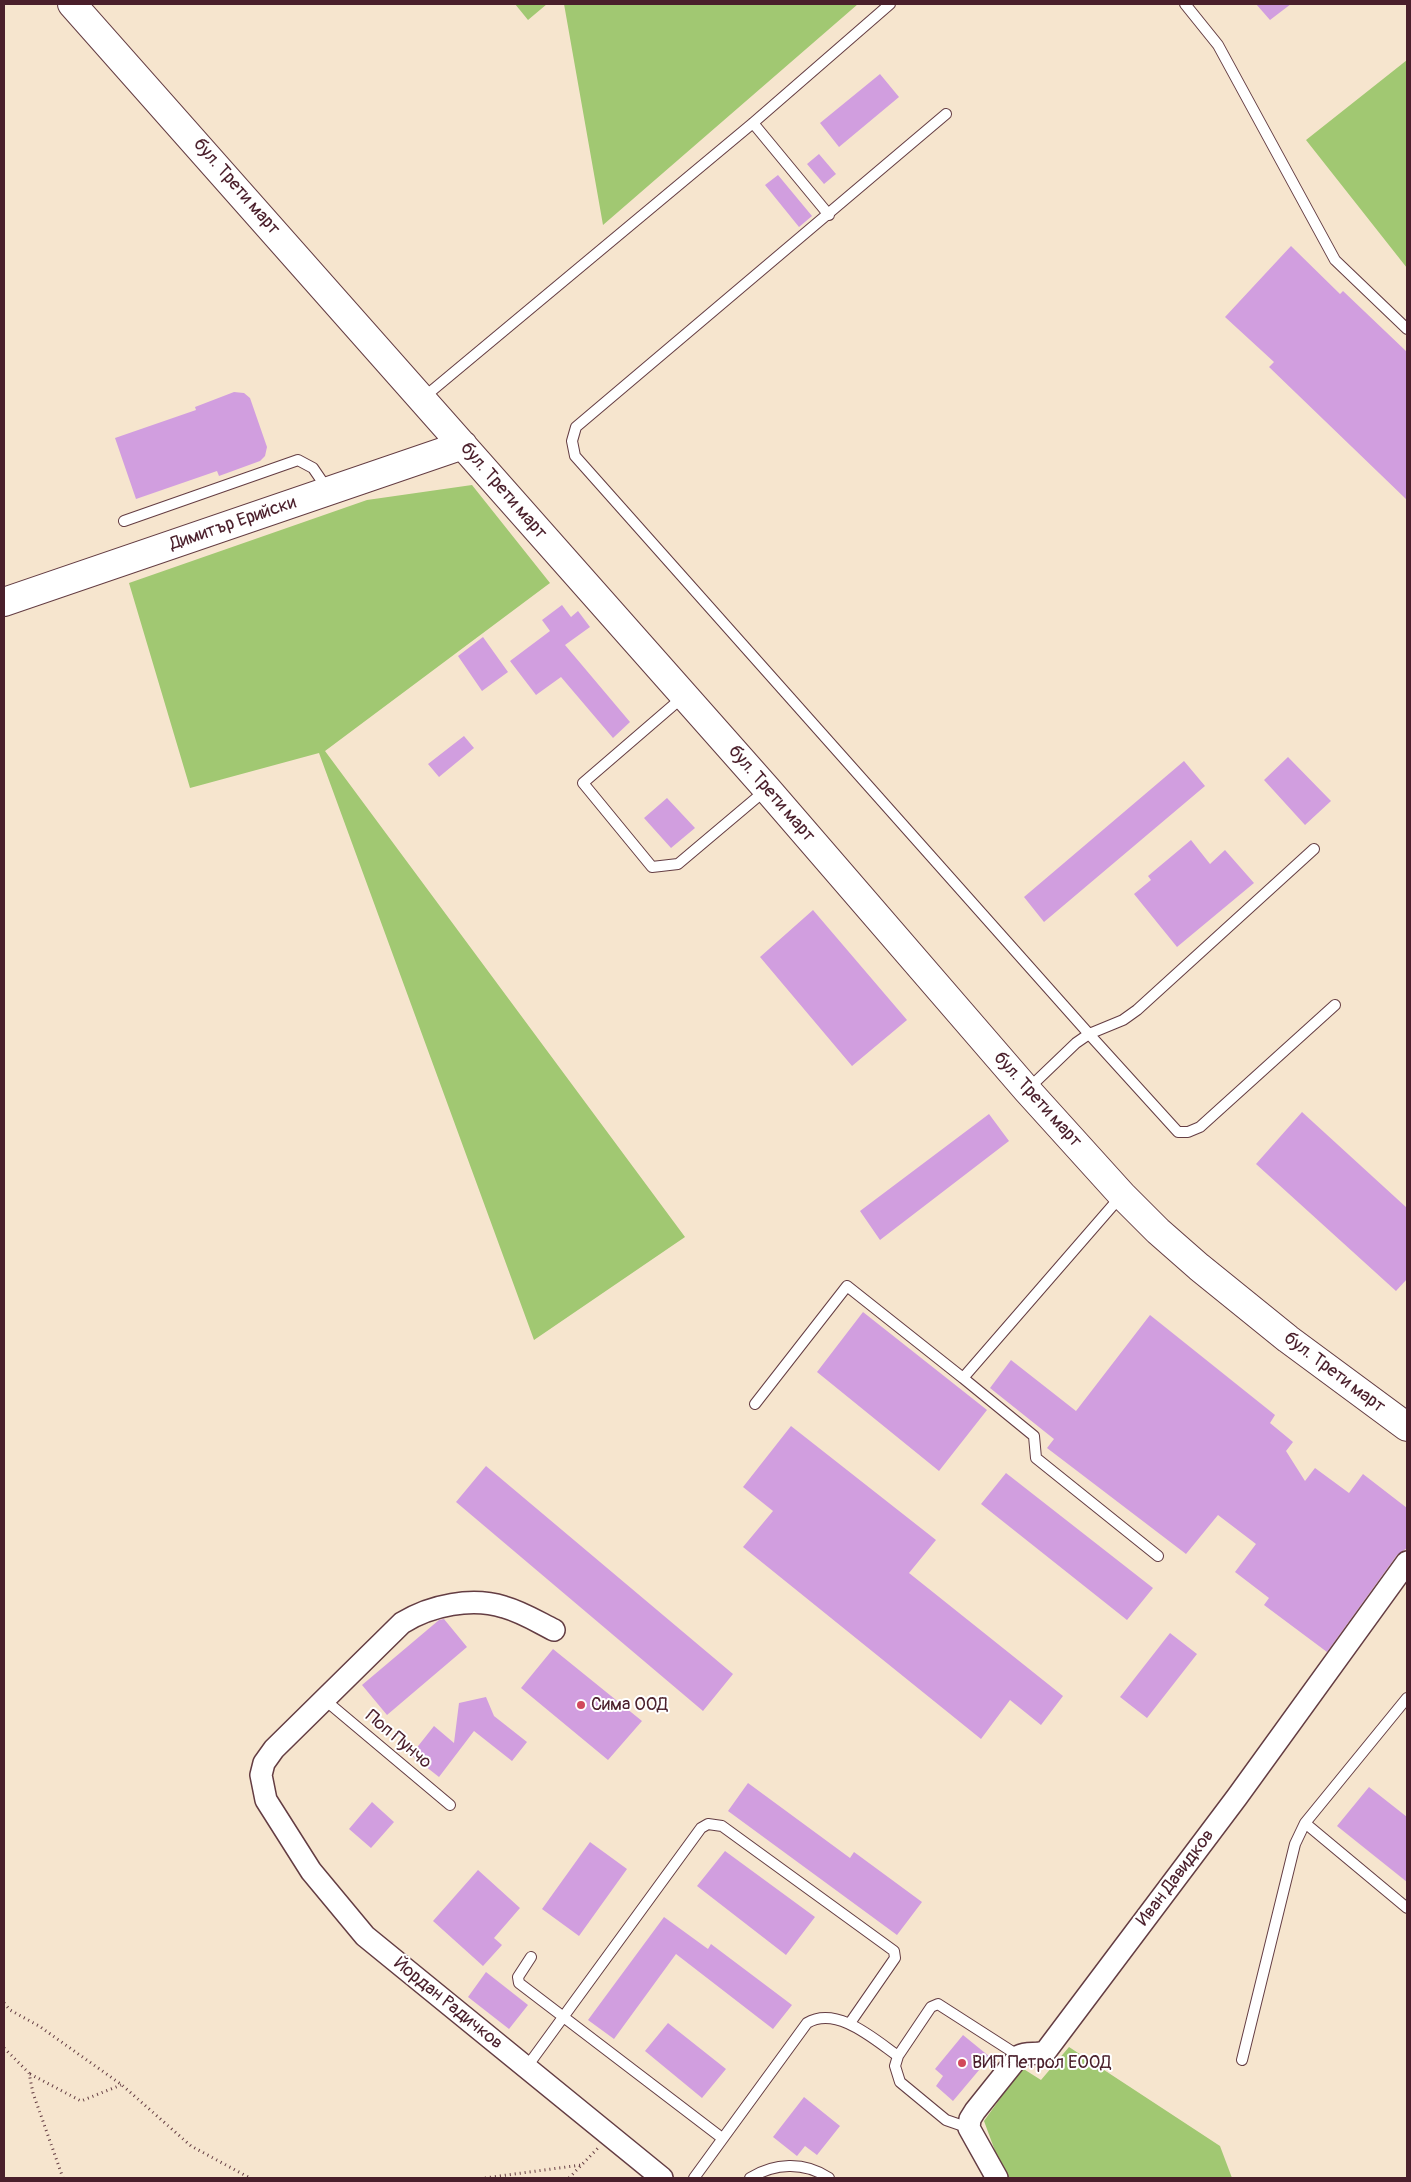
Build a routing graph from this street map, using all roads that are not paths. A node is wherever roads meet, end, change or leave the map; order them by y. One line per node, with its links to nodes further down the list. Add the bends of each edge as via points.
1 (72, 4): 6 (main road, бул. Трети март)
2 (94, 4): 6 (main road, бул. Трети март)
3 (890, 4): 7 (lane)
4 (1185, 4): 9 (lane, via 1218,45 1335,260)
5 (946, 114): 8 (lane)
6 (176, 118): 10 (main road, бул. Трети март)
7 (753, 123): 8 (lane); 10 (lane)
8 (829, 215): 19 (lane, via 576,427 572,441 575,456)
9 (1407, 329)
10 (422, 399): 11 (main road, бул. Трети март)
11 (463, 445): 12 (main road, Димитър Ерийски); 15 (main road, бул. Трети март)
12 (329, 491): 13 (lane, via 313,468 298,460); 14 (main road, Димитър Ерийски)
13 (124, 521)
14 (4, 602)
15 (684, 695): 16 (main road, бул. Трети март); 16 (lane, via 583,784 652,867 678,864)
16 (767, 789): 20 (main road, бул. Трети март)
17 (1314, 849): 19 (lane, via 1137,1010 1123,1020)
18 (1335, 1005): 19 (lane, via 1200,1127 1188,1132 1178,1132)
19 (1089, 1034): 20 (lane)
20 (1027, 1090): 21 (main road, бул. Трети март)
21 (1122, 1195): 22 (lane); 24 (main road, бул. Трети март, via 1199,1267 1288,1339)
22 (963, 1378): 23 (lane, via 847,1286); 25 (lane, via 1034,1436 1036,1458)
23 (756, 1404)
24 (1407, 1427)
25 (1158, 1556)
26 (1407, 1562): 37 (street, Иван Давидков, via 1046,2051)
27 (554, 1630): 29 (street, via 493,1604 435,1608 402,1623)
28 (1407, 1698): 31 (lane)
29 (325, 1700): 30 (lane, Поп Пунчо); 39 (street, Йордан Радичков, via 290,1731 264,1762 261,1775 266,1800 311,1871 366,1936)
30 (450, 1805)
31 (1305, 1823): 32 (lane); 38 (lane, via 1295,1844)
32 (1407, 1908)
33 (531, 1957): 34 (lane, via 518,1981)
34 (565, 2016): 35 (lane, via 701,1828 716,1824 894,1951 894,1958); 39 (lane); 41 (lane)
35 (850, 2023): 36 (lane); 41 (lane, via 821,2018 807,2022)
36 (898, 2056): 37 (lane, via 931,2007 938,2004); 40 (lane, via 895,2066 900,2082 946,2120)
37 (1019, 2056): 40 (street, via 975,2111 970,2119)
38 (1242, 2060)
39 (526, 2068): 42 (street, Йордан Радичков)
40 (970, 2128): 46 (street)
41 (722, 2138): 43 (lane)
42 (662, 2178)
43 (694, 2178)
44 (750, 2178): 45 (lane, via 765,2169 800,2165)
45 (829, 2178)
46 (997, 2178)

